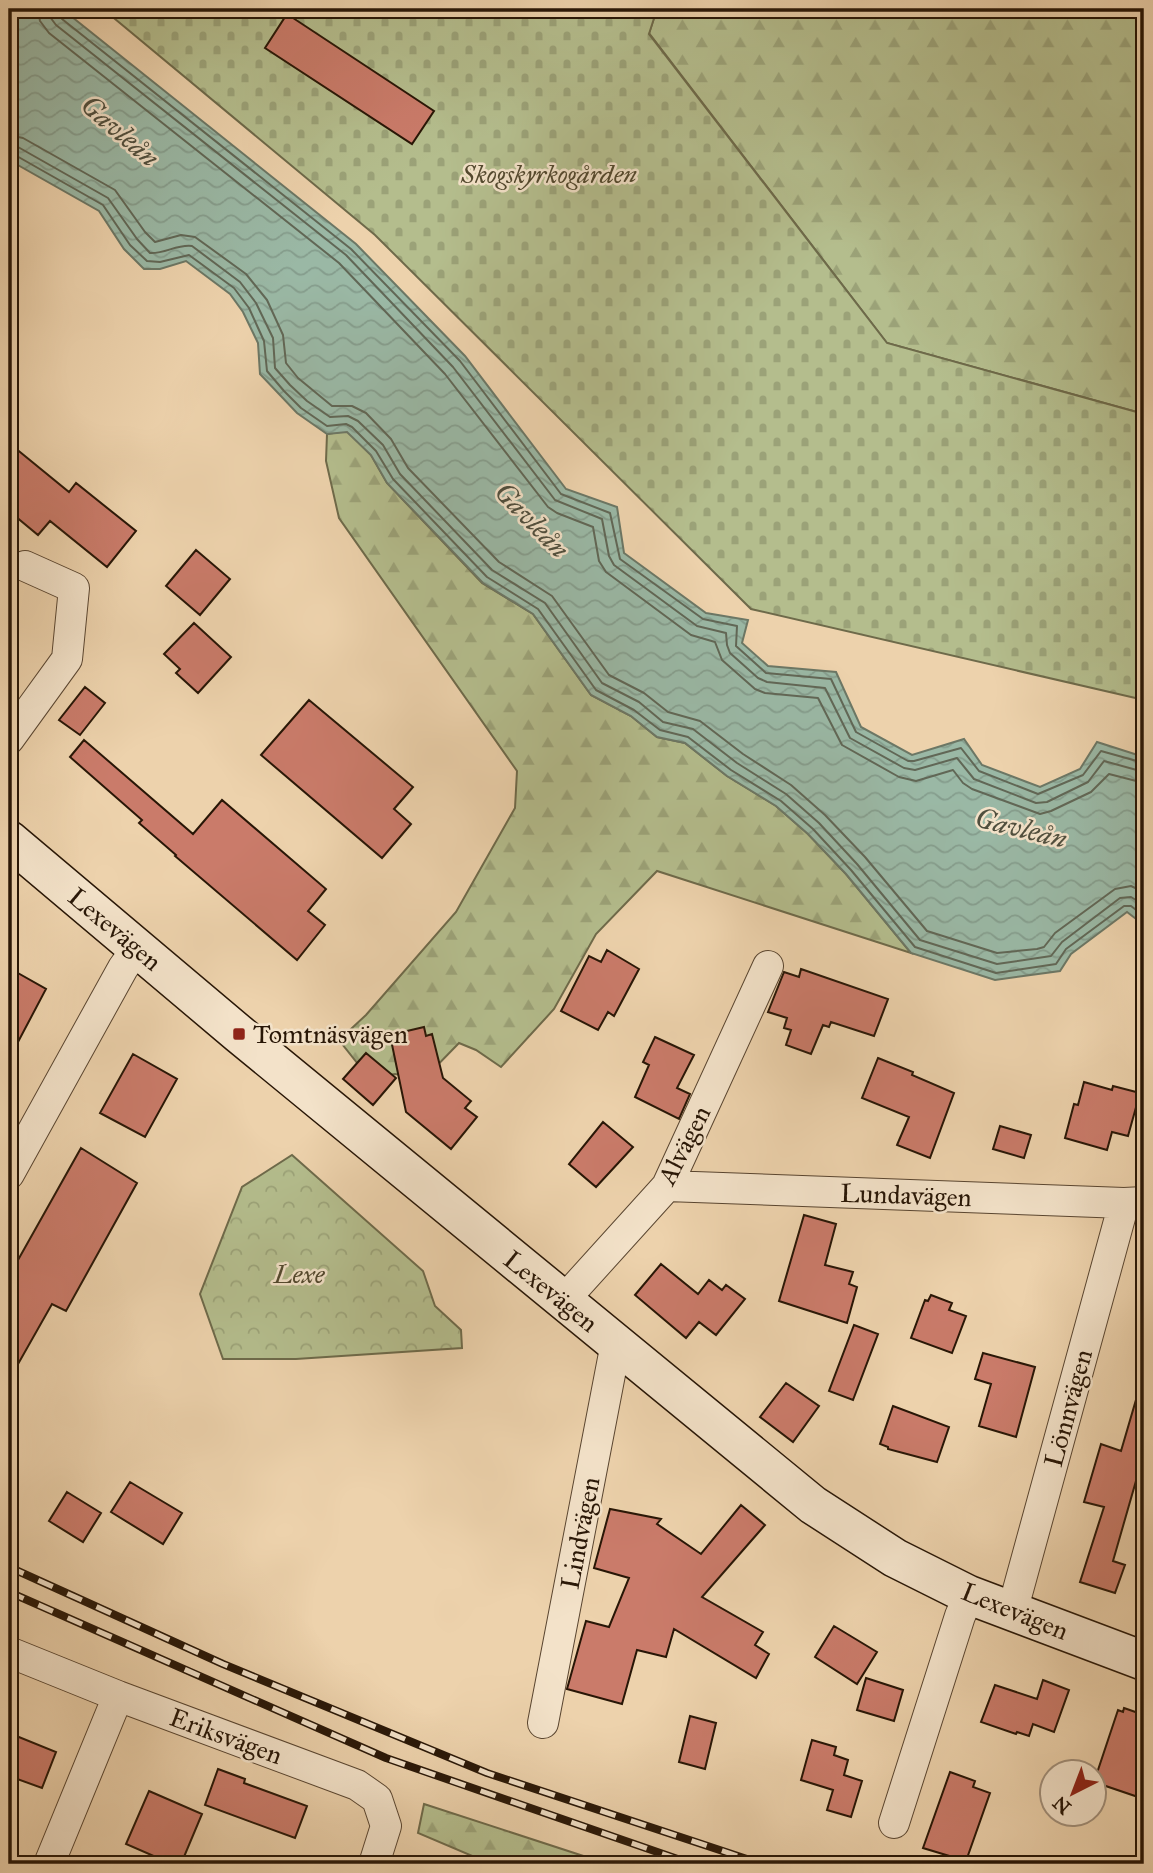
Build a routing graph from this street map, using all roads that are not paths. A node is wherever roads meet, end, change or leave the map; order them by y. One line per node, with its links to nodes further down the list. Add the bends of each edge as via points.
1 (26, 566): 2 (street, via 74,588 67,659)
2 (9, 739)
3 (9, 840): 4 (street, Lexevägen)
4 (138, 947): 6 (street); 9 (street, Lexevägen)
5 (768, 966): 7 (street, Alvägen)
6 (9, 1174)
7 (667, 1186): 8 (street, Lundavägen); 9 (street, Alvägen)
8 (1134, 1203): 12 (street, Lönnvägen)
9 (563, 1301): 10 (street, Lexevägen)
10 (616, 1343): 11 (street, Lexevägen, via 813,1506 895,1558); 16 (street, Lindvägen)
11 (969, 1595): 12 (street, Lexevägen); 17 (street)
12 (1012, 1612): 14 (street, Lexevägen)
13 (9, 1652): 15 (street, Eriksvägen)
14 (1144, 1661)
15 (118, 1696): 18 (street); 19 (street, Eriksvägen, via 357,1784 377,1799 387,1826)
16 (543, 1723)
17 (894, 1823)
18 (49, 1864)
19 (374, 1864)

